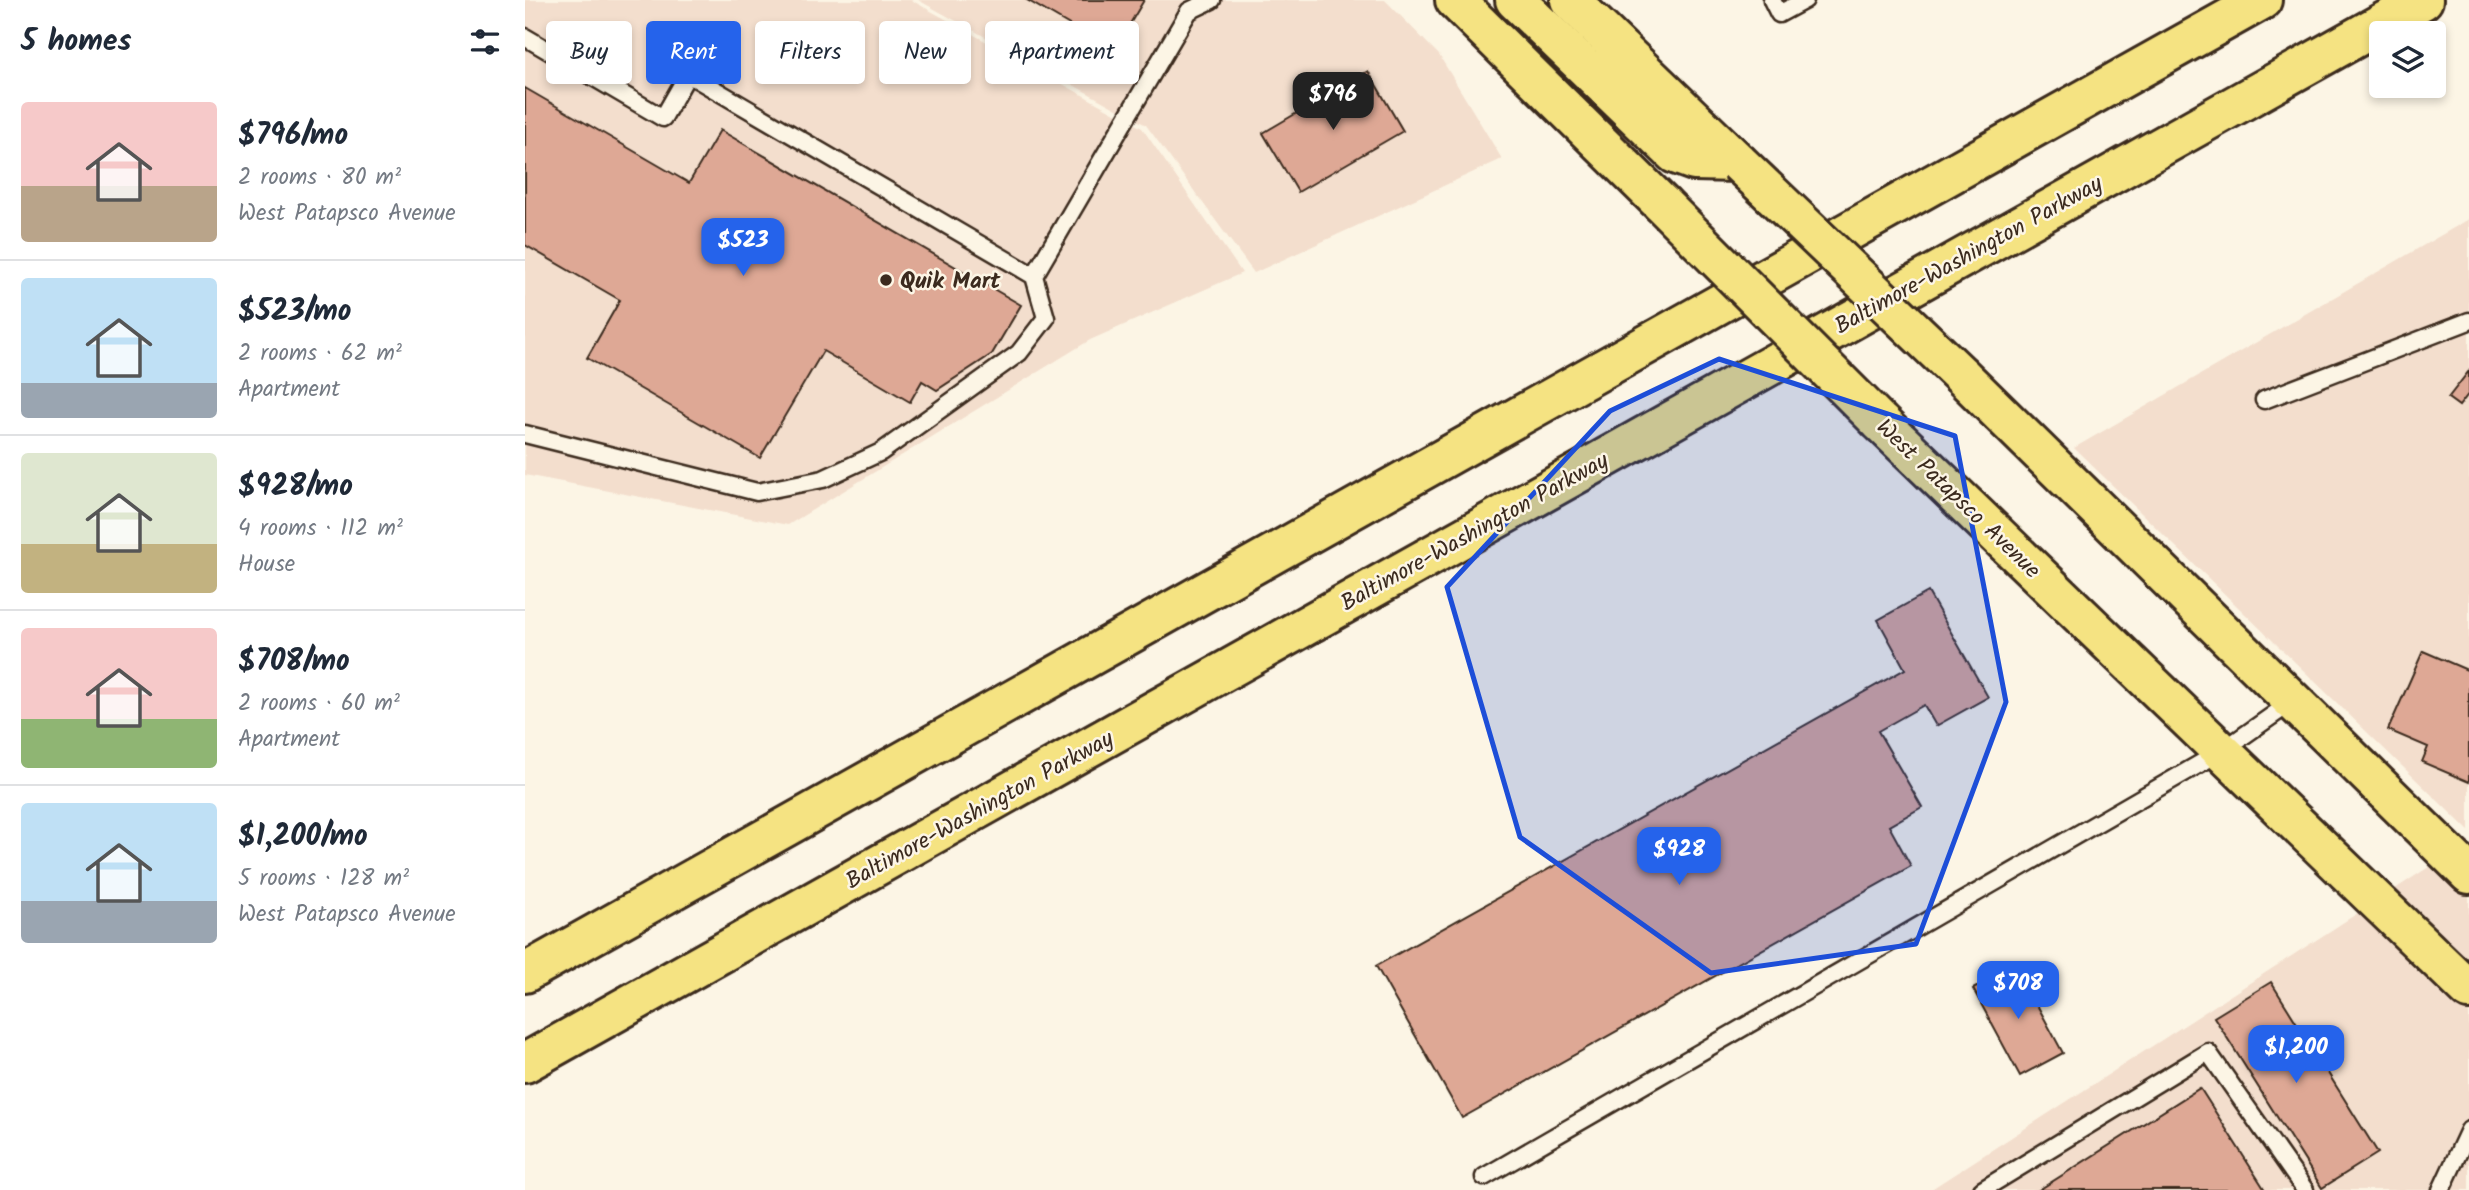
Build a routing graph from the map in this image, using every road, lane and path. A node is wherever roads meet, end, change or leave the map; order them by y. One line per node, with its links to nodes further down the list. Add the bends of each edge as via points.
1 (1212, 0): 11 (lane, via 1189,11)
2 (1455, 0): 16 (main road, West Patapsco Avenue, bridge)
3 (1515, 0): 10 (main road, via 1675,154 1694,161)
4 (1570, 0): 10 (main road)
5 (1772, 0): 6 (lane, via 1779,14)
6 (1805, 0)
7 (2262, 0): 18 (main road)
8 (2423, 0): 20 (main road, Baltimore-Washington Parkway)
9 (525, 37): 11 (lane, via 663,118 688,74)
10 (1738, 162): 15 (main road, bridge)
11 (1034, 276): 14 (lane, via 1046,318 1019,353 881,452 823,480 757,492)
12 (2469, 321): 13 (lane)
13 (2264, 400)
14 (525, 435)
15 (2293, 701): 16 (lane); 17 (main road)
16 (2222, 751): 19 (main road, West Patapsco Avenue); 22 (lane)
17 (2469, 874)
18 (525, 974)
19 (2469, 990)
20 (525, 1063)
21 (2469, 1130): 25 (lane)
22 (1484, 1177)
23 (1982, 1190): 24 (lane, via 2208,1052)
24 (2305, 1190)
25 (2441, 1190)

